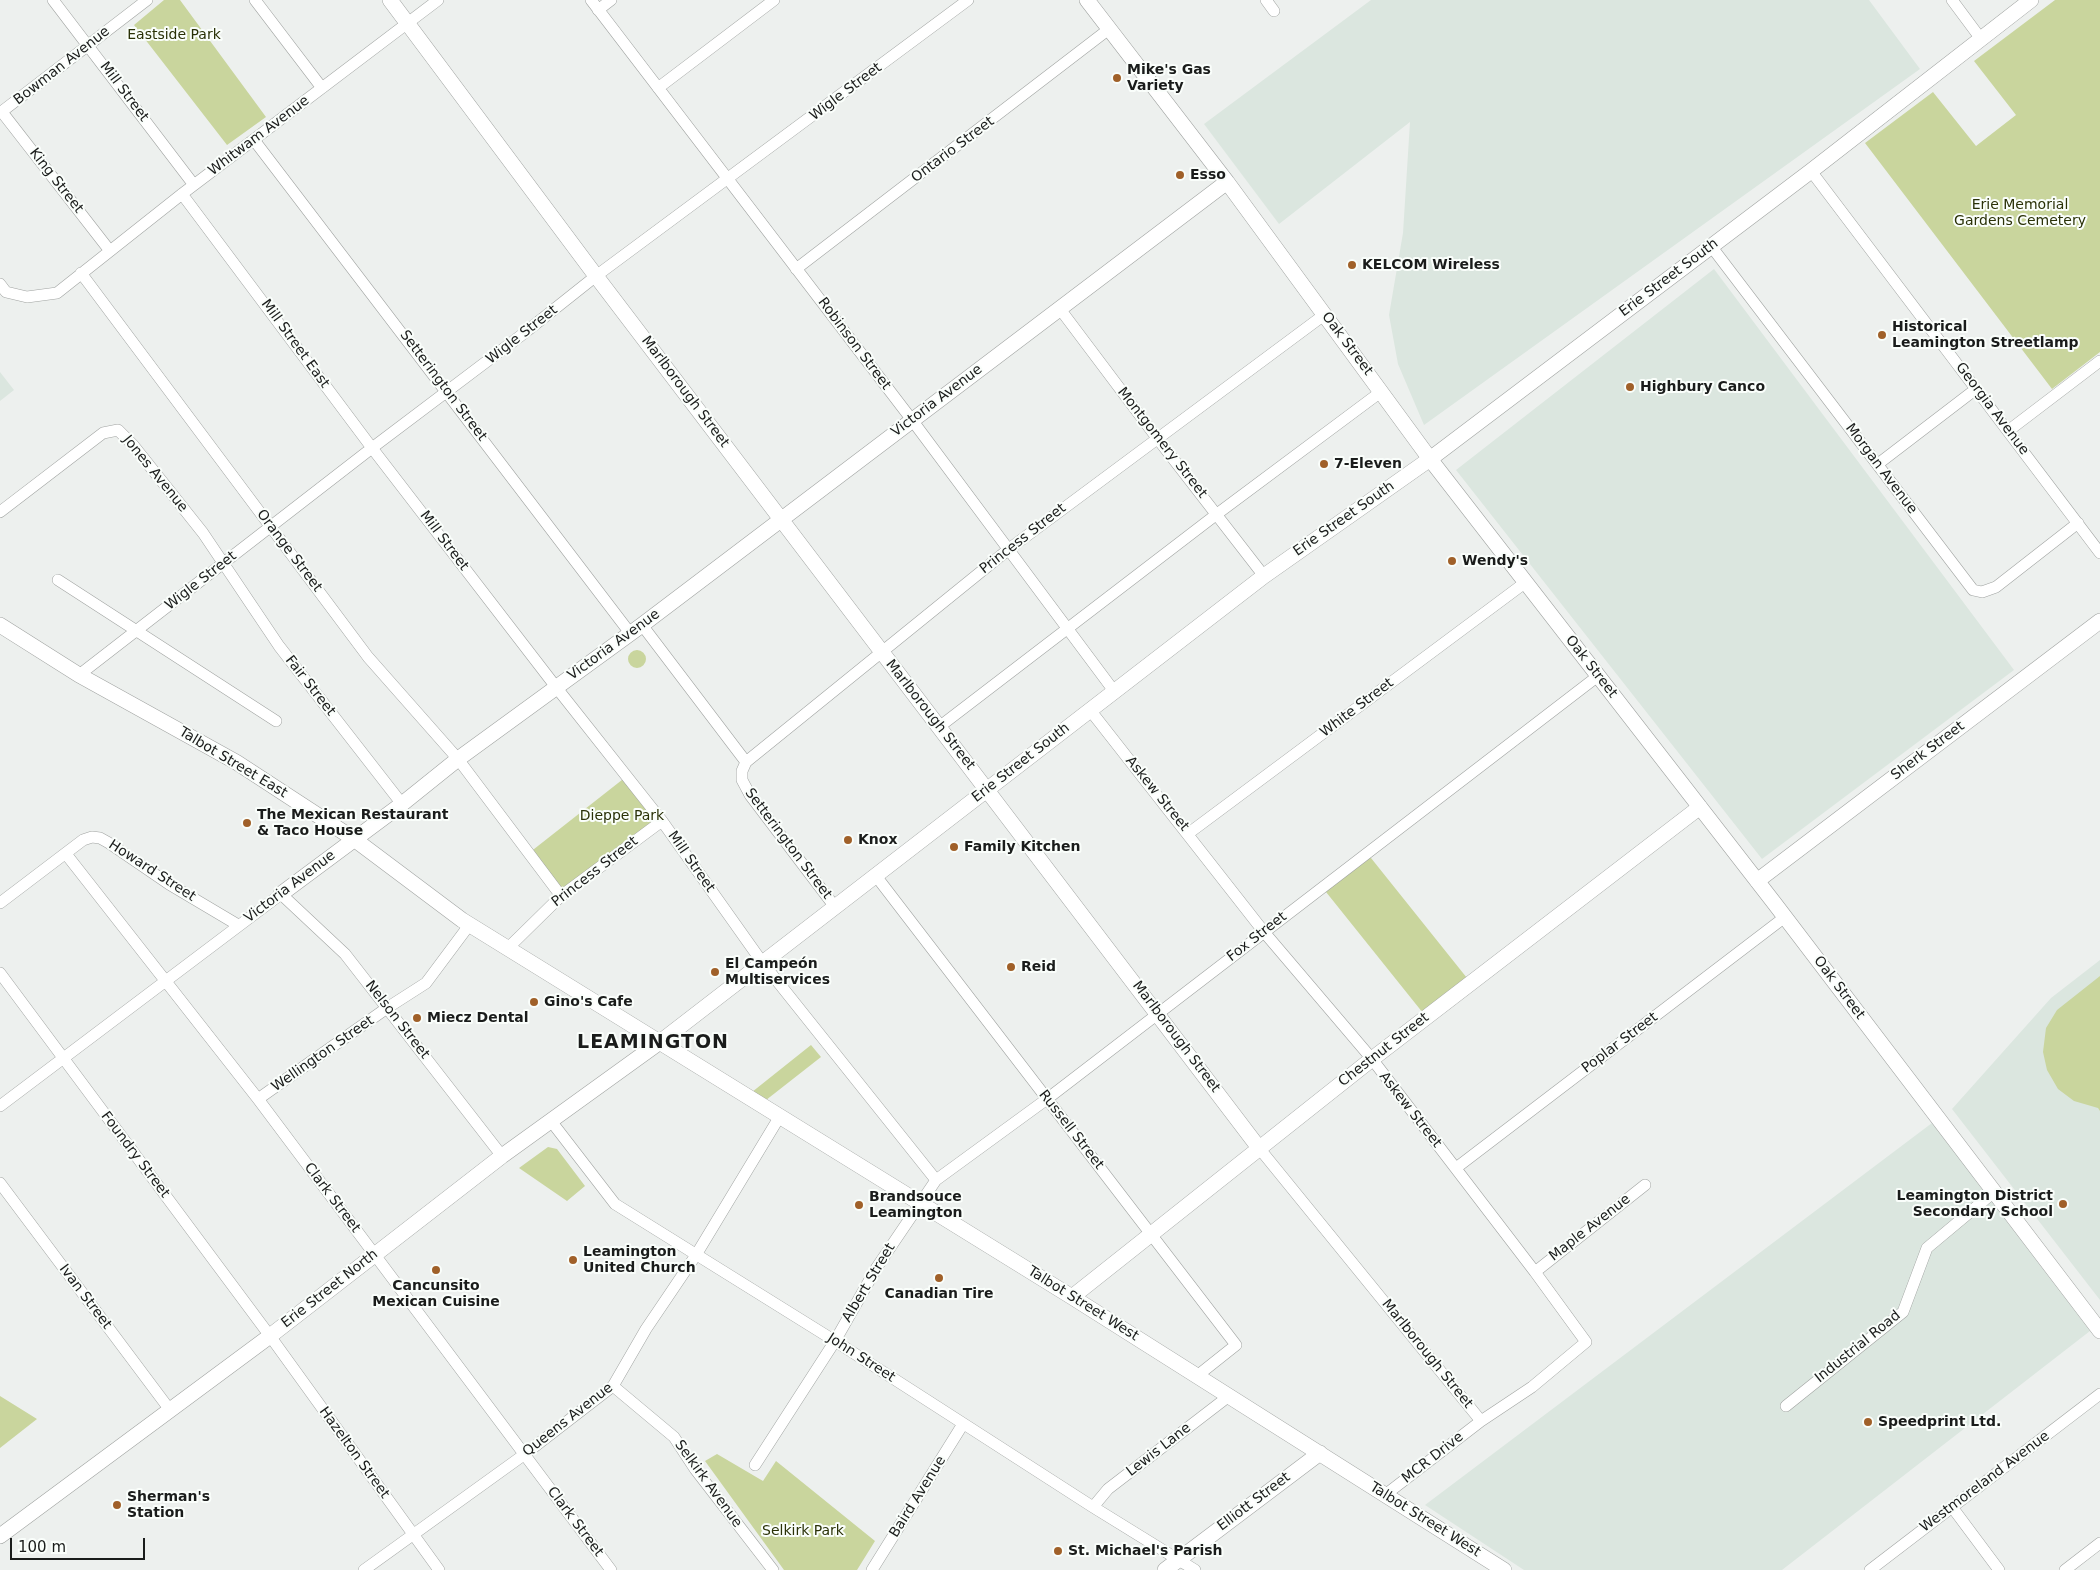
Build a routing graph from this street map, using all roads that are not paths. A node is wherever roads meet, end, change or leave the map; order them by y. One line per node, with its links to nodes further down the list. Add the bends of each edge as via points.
1 (53, 0): 19 (street, Mill Street)
2 (147, 0): 19 (street, Bowman Avenue)
3 (255, 0): 20 (street)
4 (390, 0): 16 (main road, Marlborough Street)
5 (438, 0): 16 (street, Whitwam Avenue)
6 (591, 0): 14 (street, Robinson Street)
7 (611, 0): 14 (street)
8 (774, 0): 21 (street)
9 (968, 0): 25 (street, Wigle Street)
10 (1087, 0): 17 (main road, Oak Street)
11 (1266, 0): 15 (street)
12 (1952, 0): 18 (street)
13 (2031, 0): 18 (main road, Erie Street South)
14 (598, 10): 21 (street, Robinson Street)
15 (1274, 11)
16 (408, 23): 20 (street, Whitwam Avenue); 33 (main road, Marlborough Street)
17 (1109, 29): 26 (main road, Oak Street); 31 (street, Ontario Street)
18 (1981, 39): 24 (main road, Erie Street South)
19 (88, 45): 22 (street, Bowman Avenue); 27 (street, Mill Street)
20 (322, 88): 23 (street, Whitwam Avenue)
21 (658, 88): 25 (street, Robinson Street)
22 (1, 112): 30 (street, King Street)
23 (254, 140): 27 (street, Whitwam Avenue); 40 (street, Setterington Street)
24 (1811, 171): 29 (main road, Erie Street South); 38 (street, Georgia Avenue)
25 (728, 180): 31 (street, Robinson Street); 33 (street, Wigle Street)
26 (1226, 182): 35 (main road, Victoria Avenue); 36 (main road, Oak Street)
27 (194, 185): 28 (street, Whitwam Avenue)
28 (182, 194): 30 (street, Whitwam Avenue); 44 (street, Mill Street East)
29 (1711, 246): 45 (main road, Erie Street South); 46 (street, Morgan Avenue)
30 (110, 251): 32 (street, Whitwam Avenue)
31 (796, 269): 41 (street, Robinson Street)
32 (81, 273): 34 (street, via 57,293 27,297 6,292); 51 (street, Orange Street)
33 (596, 276): 40 (street, Wigle Street); 49 (main road, Marlborough Street)
34 (0, 284)
35 (1060, 309): 41 (main road, Victoria Avenue); 43 (street, Montgomery Street)
36 (1324, 315): 39 (main road, Oak Street); 43 (street, Princess Street)
37 (2100, 361): 42 (street)
38 (1976, 389): 42 (street, Georgia Avenue); 46 (street)
39 (1382, 391): 45 (main road, Oak Street); 48 (street)
40 (447, 392): 44 (street, Wigle Street); 61 (street, Setterington Street)
41 (912, 420): 49 (main road, Victoria Avenue); 52 (street, Robinson Street)
42 (2008, 431): 50 (street, Georgia Avenue)
43 (1156, 438): 48 (street, Montgomery Street); 52 (street, Princess Street)
44 (372, 448): 51 (street, Wigle Street); 66 (street, Mill Street)
45 (1430, 459): 55 (main road, Erie Street South); 57 (main road, Oak Street)
46 (1878, 464): 50 (street, Morgan Avenue, via 1973,590 1982,592 1996,587)
47 (0, 512): 54 (street, Jones Avenue, via 103,433 118,430 133,444 197,526)
48 (1217, 514): 55 (street, Montgomery Street); 60 (street)
49 (782, 518): 61 (main road, Victoria Avenue); 63 (main road, Marlborough Street)
50 (2078, 523): 53 (street, Georgia Avenue)
51 (272, 527): 54 (street, Wigle Street); 71 (street, Orange Street, via 368,658)
52 (1009, 549): 60 (street, Robinson Street); 63 (street, Princess Street)
53 (2100, 553)
54 (222, 564): 62 (street, Wigle Street); 74 (street, Fair Street, via 279,646)
55 (1264, 576): 67 (main road, Erie Street South)
56 (58, 580): 62 (street)
57 (1526, 582): 65 (main road, Oak Street); 77 (street, White Street)
58 (2100, 621): 81 (main road, Sherk Street)
59 (0, 625): 64 (main road, Talbot Street East)
60 (1069, 628): 67 (street, Robinson Street); 70 (street)
61 (636, 629): 66 (main road, Victoria Avenue); 72 (street, Setterington Street)
62 (136, 632): 64 (street, Wigle Street); 69 (street)
63 (882, 653): 70 (main road, Marlborough Street); 72 (street, Princess Street)
64 (79, 675): 78 (main road, Talbot Street East, via 236,762)
65 (1598, 676): 75 (main road, Oak Street); 89 (street, Fox Street)
66 (556, 686): 71 (main road, Victoria Avenue); 76 (street, Mill Street)
67 (1114, 691): 68 (main road, Erie Street South)
68 (1090, 710): 73 (main road, Erie Street South); 77 (street, Askew Street)
69 (276, 721)
70 (939, 727): 73 (main road, Marlborough Street)
71 (458, 759): 74 (main road, Victoria Avenue); 83 (street, Orange Street)
72 (746, 762): 85 (street, Setterington Street, via 742,780 772,826)
73 (987, 789): 80 (main road, Erie Street South); 95 (main road, Marlborough Street)
74 (402, 804): 78 (main road, Victoria Avenue)
75 (1700, 807): 81 (main road, Oak Street); 98 (main road, Chestnut Street)
76 (662, 821): 83 (street, Princess Street); 91 (street, Mill Street)
77 (1189, 833): 89 (street, Askew Street)
78 (354, 839): 82 (main road, Victoria Avenue); 87 (main road, Talbot Street East)
79 (66, 854): 84 (street, Howard Street); 88 (street, Howard Street, via 83,840 100,838); 93 (street, Clark Street)
80 (876, 876): 85 (main road, Erie Street South); 100 (street, Russell Street)
81 (1757, 881): 86 (main road, Oak Street)
82 (281, 894): 88 (street, Victoria Avenue); 94 (street, Nelson Street, via 346,954)
83 (561, 896): 90 (street, Princess Street)
84 (0, 903)
85 (835, 907): 91 (main road, Erie Street South)
86 (1785, 917): 106 (street, Poplar Street); 110 (main road, Oak Street)
87 (470, 924): 90 (main road, Talbot Street East); 94 (street, Wellington Street, via 426,984)
88 (238, 925): 93 (street, Victoria Avenue)
89 (1264, 932): 95 (street, Fox Street); 98 (street, Askew Street)
90 (508, 948): 96 (main road, Talbot Street East)
91 (762, 962): 96 (main road, Erie Street South); 107 (street, Mill Street)
92 (0, 973): 97 (street, Foundry Street)
93 (166, 981): 97 (street, Victoria Avenue); 99 (street, Clark Street)
94 (388, 1008): 99 (street, Wellington Street); 105 (street, Nelson Street)
95 (1158, 1013): 100 (street, Fox Street); 104 (main road, Marlborough Street)
96 (660, 1042): 102 (main road, Talbot Street West); 103 (main road, Erie Street North)
97 (64, 1058): 101 (street, Victoria Avenue); 118 (street, Foundry Street)
98 (1372, 1059): 104 (main road, Chestnut Street); 106 (street, Askew Street)
99 (258, 1099): 113 (street, Clark Street)
100 (1047, 1099): 107 (street, Fox Street); 112 (street, Russell Street)
101 (0, 1106)
102 (780, 1116): 111 (main road, Talbot Street West); 114 (street, Queens Avenue)
103 (552, 1120): 105 (main road, Erie Street North); 114 (street, John Street, via 616,1204)
104 (1259, 1148): 112 (main road, Chestnut Street); 126 (street, Marlborough Street)
105 (502, 1156): 113 (main road, Erie Street North)
106 (1456, 1168): 115 (street, Askew Street)
107 (936, 1180): 111 (street, Fox Street)
108 (0, 1183): 125 (street, Ivan Street)
109 (1645, 1185): 115 (street, Maple Avenue)
110 (1994, 1192): 117 (main road, Oak Street); 124 (street, Industrial Road, via 1927,1248 1903,1312)
111 (920, 1203): 116 (main road, Talbot Street West); 119 (street, Albert Street, via 877,1267)
112 (1152, 1233): 116 (main road, Chestnut Street); 120 (street, Russell Street, via 1236,1345)
113 (374, 1253): 118 (main road, Erie Street North); 129 (street, Clark Street)
114 (696, 1255): 119 (street, John Street); 121 (street, Queens Avenue, via 646,1329)
115 (1535, 1272): 126 (street, Askew Street, via 1586,1342 1532,1387)
116 (1072, 1297): 120 (main road, Talbot Street West)
117 (2100, 1331)
118 (270, 1336): 125 (main road, Erie Street North); 134 (street, Hazelton Street)
119 (835, 1341): 127 (street, John Street); 130 (street, Albert Street)
120 (1197, 1376): 123 (main road, Talbot Street West)
121 (613, 1386): 129 (street, Queens Avenue); 141 (street, Selkirk Avenue, via 674,1437)
122 (2100, 1394): 132 (street, Westmoreland Avenue)
123 (1229, 1396): 128 (main road, Talbot Street West); 133 (street, Lewis Lane, via 1108,1489)
124 (1786, 1406)
125 (170, 1410): 135 (main road, Erie Street North)
126 (1481, 1421): 131 (street, MCR Drive)
127 (963, 1424): 133 (street, John Street); 142 (street, Baird Avenue)
128 (1320, 1453): 131 (main road, Talbot Street West); 137 (main road, Elliott Street)
129 (525, 1454): 134 (street, Queens Avenue); 140 (street, Clark Street)
130 (755, 1465)
131 (1385, 1496): 145 (main road, Talbot Street West)
132 (1952, 1507): 146 (street, Westmoreland Avenue); 147 (street)
133 (1093, 1508): 137 (street, John Street)
134 (412, 1535): 138 (street, Queens Avenue); 139 (street, Hazelton Street)
135 (0, 1536)
136 (2100, 1543): 148 (street)
137 (1179, 1560): 143 (main road, Elliott Street); 144 (street, John Street)
138 (364, 1570)
139 (439, 1570)
140 (611, 1570)
141 (773, 1570)
142 (872, 1570)
143 (1165, 1570)
144 (1195, 1570)
145 (1504, 1570)
146 (1870, 1570)
147 (1999, 1570)
148 (2065, 1570)

